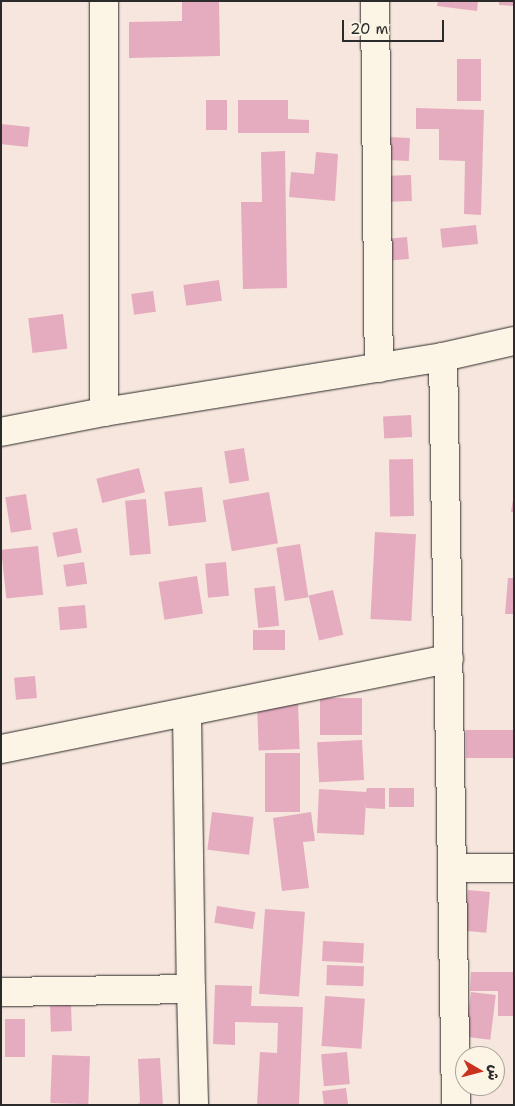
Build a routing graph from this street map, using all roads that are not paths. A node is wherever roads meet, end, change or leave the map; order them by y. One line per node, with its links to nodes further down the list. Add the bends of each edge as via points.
1 (104, 1): 6 (street)
2 (375, 1): 5 (street)
3 (514, 341): 4 (street)
4 (443, 356): 5 (street); 8 (street)
5 (379, 368): 6 (street)
6 (104, 412): 7 (street)
7 (1, 432)
8 (449, 658): 9 (street); 11 (street)
9 (187, 712): 10 (street); 13 (street)
10 (1, 749)
11 (452, 868): 12 (street); 16 (street)
12 (514, 868)
13 (191, 990): 14 (street); 15 (street)
14 (1, 992)
15 (194, 1105)
16 (456, 1105)

